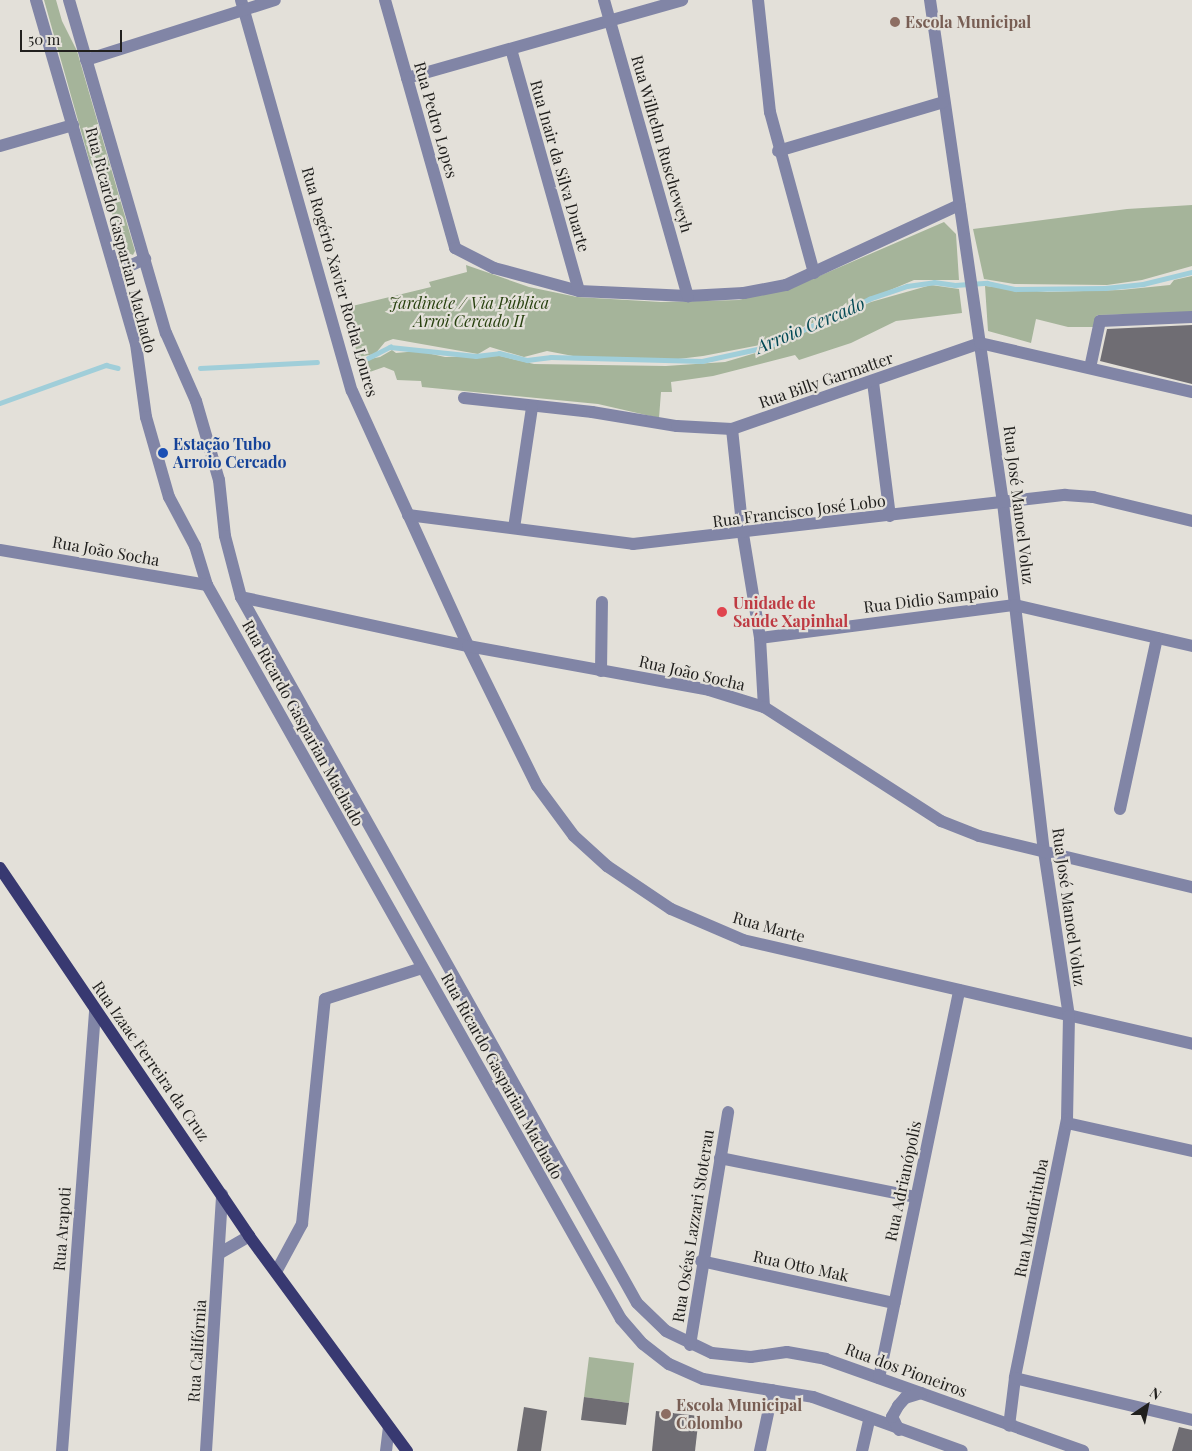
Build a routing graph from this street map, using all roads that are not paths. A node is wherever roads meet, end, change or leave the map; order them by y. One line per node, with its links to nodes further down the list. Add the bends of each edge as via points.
1 (36, 0): 15 (street, Rua Ricardo Gasparian Machado)
2 (69, 0): 12 (street, Rua Ricardo Gasparian Machado)
3 (275, 0): 9 (street)
4 (385, 0): 13 (street, Rua Pedro Lopes)
5 (604, 0): 10 (street, Rua Wilhelm Ruscheweyh)
6 (682, 0): 10 (street)
7 (758, 0): 17 (street, via 770,112)
8 (930, 0): 14 (street, Rua José Manoel Voluz)
9 (242, 5): 12 (street); 33 (street, Rua Rogério Xavier Rocha Loures, via 352,391)
10 (610, 21): 11 (street); 23 (street, Rua Wilhelm Ruscheweyh)
11 (511, 49): 13 (street); 22 (street, Rua Inair da Silva Duarte)
12 (86, 60): 19 (street, Rua Ricardo Gasparian Machado)
13 (407, 78): 22 (street, Rua Pedro Lopes, via 455,248 494,268)
14 (943, 102): 17 (street); 18 (street, Rua José Manoel Voluz)
15 (73, 125): 16 (street); 20 (street, Rua Ricardo Gasparian Machado)
16 (0, 146)
17 (778, 151): 21 (street)
18 (959, 205): 21 (street); 25 (street, Rua José Manoel Voluz)
19 (145, 259): 20 (street, via 127,267); 40 (street, Rua Ricardo Gasparian Machado, via 166,333 196,402 219,480 225,536)
20 (113, 264): 39 (street, Rua Ricardo Gasparian Machado, via 136,344 146,417 169,497 195,546)
21 (814, 273): 23 (street, via 786,285 744,293)
22 (578, 291): 23 (street)
23 (688, 296)
24 (1192, 316): 26 (street, via 1100,321)
25 (980, 343): 26 (street); 27 (street, Rua Billy Garmatter); 32 (street, Rua José Manoel Voluz)
26 (1090, 368): 28 (street)
27 (873, 382): 31 (street, Rua Billy Garmatter); 34 (street)
28 (1192, 392)
29 (464, 398): 30 (street, Rua Billy Garmatter)
30 (532, 407): 31 (street, Rua Billy Garmatter, via 592,412 677,426); 36 (street)
31 (732, 429): 37 (street)
32 (1003, 503): 34 (street, Rua Francisco José Lobo); 35 (street, Rua Francisco José Lobo, via 1065,495 1093,497); 42 (street, Rua José Manoel Voluz)
33 (408, 515): 36 (street, Rua Francisco José Lobo); 45 (street, Rua Rogério Xavier Rocha Loures)
34 (890, 516): 37 (street, Rua Francisco José Lobo)
35 (1192, 521)
36 (514, 528): 37 (street, Rua Francisco José Lobo, via 633,544)
37 (743, 534): 43 (street)
38 (0, 550): 39 (street, Rua João Socha)
39 (207, 585): 53 (street, Rua Ricardo Gasparian Machado)
40 (241, 597): 45 (street, Rua João Socha); 69 (street, Rua Ricardo Gasparian Machado, via 637,1303 666,1331)
41 (602, 602): 47 (street)
42 (1015, 604): 43 (street, Rua Didio Sampaio); 44 (street, Rua Didio Sampaio); 50 (street, Rua José Manoel Voluz)
43 (760, 638): 48 (street)
44 (1157, 638): 46 (street, Rua Didio Sampaio); 49 (street)
45 (468, 646): 47 (street, Rua João Socha); 54 (street, Rua Marte, via 537,786 574,836 607,866 671,909 744,940)
46 (1192, 646)
47 (602, 671): 48 (street, Rua João Socha, via 709,690)
48 (764, 707): 50 (street, Rua João Socha, via 941,821 979,836)
49 (1120, 809)
50 (1044, 852): 52 (street, Rua João Socha); 56 (street, Rua José Manoel Voluz)
51 (0, 868): 55 (main road, Rua Izaac Ferreira da Cruz)
52 (1192, 887)
53 (422, 968): 67 (street, via 326,999 302,1224); 73 (street, Rua Ricardo Gasparian Machado, via 621,1319 643,1344 669,1364 703,1379)
54 (959, 990): 56 (street, Rua Marte); 63 (street, Rua Adrianópolis)
55 (95, 1010): 62 (main road, Rua Izaac Ferreira da Cruz); 80 (street, Rua Arapoti)
56 (1069, 1016): 57 (street, Rua Marte); 59 (street, Rua Mandirituba)
57 (1192, 1044)
58 (728, 1112): 61 (street, Rua Oséas Lazzari Stoterau)
59 (1067, 1123): 60 (street); 72 (street, Rua Mandirituba)
60 (1192, 1151)
61 (720, 1158): 63 (street); 66 (street, Rua Oséas Lazzari Stoterau)
62 (222, 1194): 64 (main road, Rua Izaac Ferreira da Cruz); 65 (street, Rua Califórnia)
63 (916, 1198): 68 (street, Rua Adrianópolis)
64 (249, 1236): 65 (street); 67 (main road, Rua Izaac Ferreira da Cruz)
65 (220, 1253): 81 (street, Rua Califórnia)
66 (701, 1261): 68 (street, Rua Otto Mak); 69 (street, Rua Oséas Lazzari Stoterau)
67 (276, 1272): 78 (main road, Rua Izaac Ferreira da Cruz)
68 (894, 1303): 71 (street, Rua Adrianópolis)
69 (690, 1345): 70 (street, Rua Ricardo Gasparian Machado)
70 (712, 1354): 71 (street, Rua dos Pioneiros, via 751,1357 787,1352 825,1359)
71 (879, 1378): 74 (street, Rua dos Pioneiros)
72 (1015, 1378): 76 (street); 77 (street, Rua Mandirituba)
73 (773, 1390): 75 (street, via 814,1397); 84 (street)
74 (921, 1393): 77 (street, Rua dos Pioneiros); 79 (street, via 905,1398 898,1406 892,1417)
75 (869, 1420): 79 (street); 85 (street)
76 (1192, 1420)
77 (1009, 1426): 87 (street, Rua dos Pioneiros)
78 (389, 1427): 82 (street); 83 (main road, Rua Izaac Ferreira da Cruz)
79 (899, 1430): 86 (street)
80 (62, 1451)
81 (206, 1451)
82 (386, 1451)
83 (407, 1451)
84 (760, 1451)
85 (862, 1451)
86 (962, 1451)
87 (1083, 1451)

